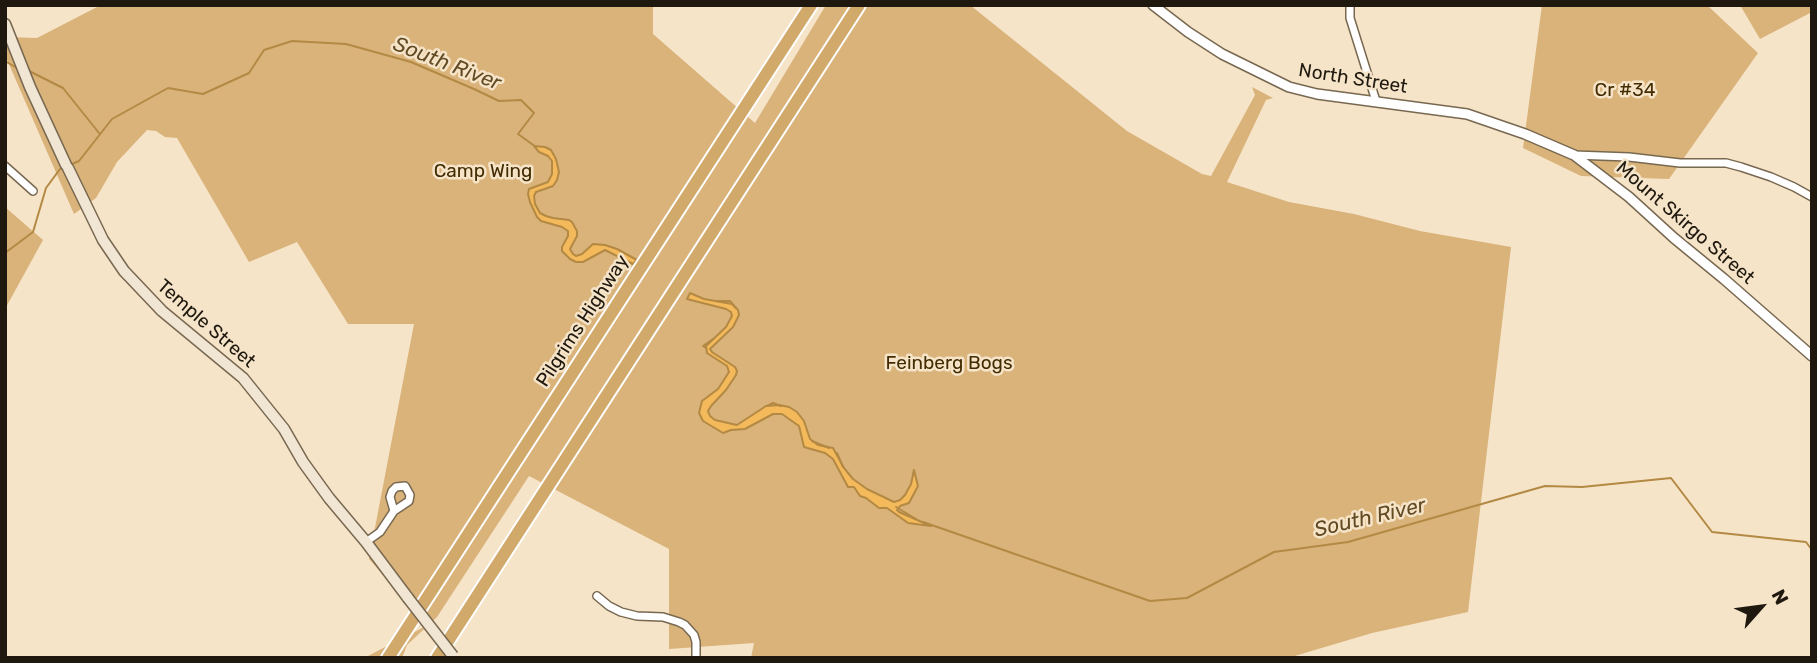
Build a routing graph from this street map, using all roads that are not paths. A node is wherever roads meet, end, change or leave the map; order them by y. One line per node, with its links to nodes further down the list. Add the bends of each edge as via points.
1 (811, 5): 17 (highway, Pilgrims Highway)
2 (859, 5): 18 (highway)
3 (1153, 5): 6 (street, North Street, via 1210,47 1278,83 1317,94)
4 (1350, 5): 6 (street)
5 (5, 24): 14 (main road, Temple Street, via 67,167 103,240 124,271 170,318 243,378)
6 (1376, 101): 7 (street, North Street, via 1467,114)
7 (1525, 134): 8 (street, Mount Skirgo Street)
8 (1574, 155): 11 (street, via 1726,163); 12 (street, Mount Skirgo Street)
9 (5, 166): 10 (street)
10 (33, 191)
11 (1812, 197)
12 (1812, 356)
13 (394, 511): 14 (street, via 380,532)
14 (366, 542): 16 (main road, Temple Street, bridge)
15 (597, 596): 19 (street, via 621,612 678,622 694,635)
16 (454, 657)
17 (388, 658)
18 (437, 658)
19 (696, 658)

